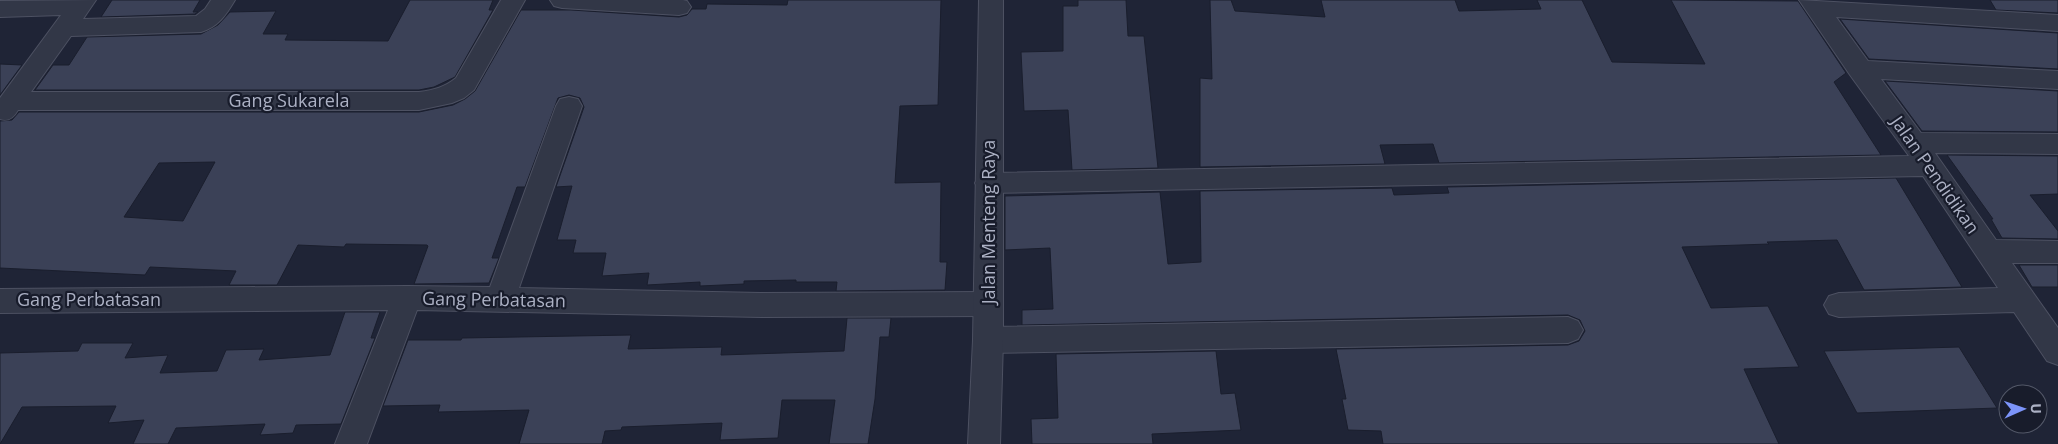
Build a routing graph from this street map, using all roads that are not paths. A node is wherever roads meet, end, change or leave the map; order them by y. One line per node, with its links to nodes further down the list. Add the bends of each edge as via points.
1 (223, 0): 10 (street, via 213,15 201,24)
2 (513, 0): 14 (street, Gang Sukarela, via 465,84 454,93 438,99)
3 (562, 0): 7 (street)
4 (991, 0): 18 (street, Jalan Menteng Raya)
5 (82, 3): 8 (street); 10 (street)
6 (1813, 4): 9 (street); 11 (street, Jalan Pendidikan)
7 (679, 7)
8 (0, 9)
9 (2058, 24)
10 (64, 28): 14 (street)
11 (1859, 69): 12 (street); 15 (street, Jalan Pendidikan)
12 (2058, 80)
13 (569, 106): 22 (street)
14 (6, 109)
15 (1914, 143): 16 (street); 17 (street, Jalan Pendidikan)
16 (2058, 144)
17 (1929, 166): 18 (street); 19 (street, Jalan Pendidikan)
18 (988, 183): 25 (street, Jalan Menteng Raya)
19 (1989, 251): 20 (street); 23 (street, Jalan Pendidikan)
20 (2058, 252)
21 (407, 298): 22 (street, Gang Perbatasan); 24 (street, Gang Perbatasan); 30 (street)
22 (500, 300): 25 (street, Gang Perbatasan, via 761,305)
23 (2022, 300): 26 (street); 29 (street, Jalan Pendidikan)
24 (0, 301)
25 (988, 304): 28 (street, Jalan Menteng Raya)
26 (1839, 305)
27 (1568, 330): 28 (street)
28 (988, 340): 31 (street, Jalan Menteng Raya)
29 (2058, 352)
30 (351, 444)
31 (984, 444)

